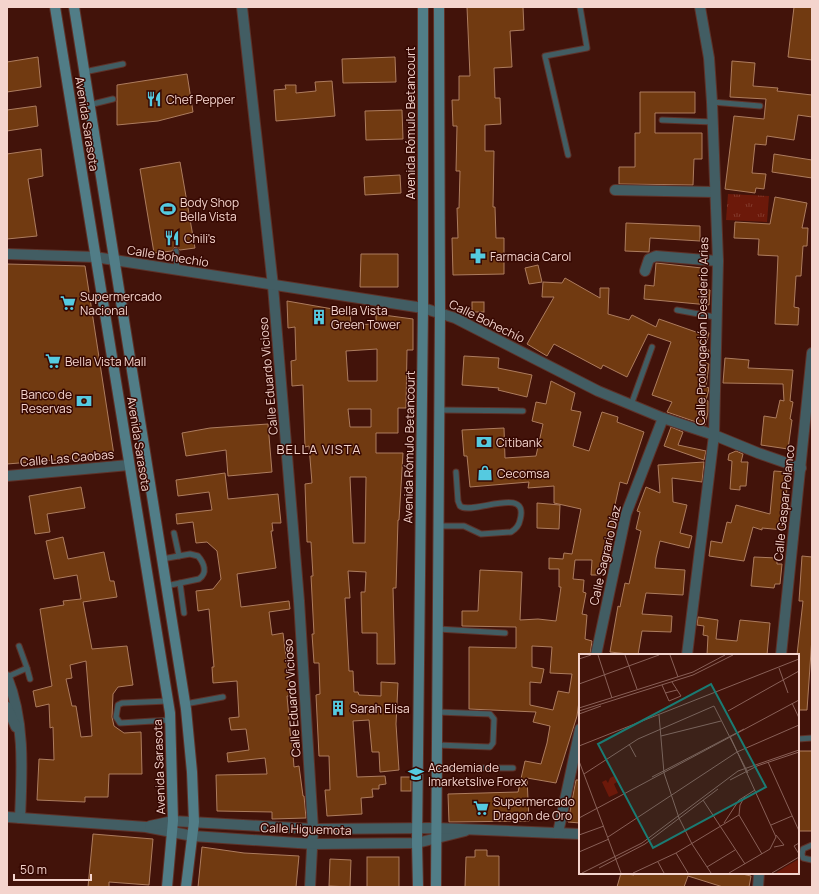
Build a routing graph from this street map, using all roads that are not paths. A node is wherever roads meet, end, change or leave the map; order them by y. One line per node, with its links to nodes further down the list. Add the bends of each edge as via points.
1 (55, 7): 21 (main road, Avenida Sarasota)
2 (74, 7): 9 (main road, Avenida Sarasota)
3 (242, 7): 26 (street, Calle Eduardo Vicioso)
4 (423, 7): 27 (main road, Avenida Rómulo Betancourt)
5 (439, 7): 29 (main road)
6 (580, 7): 16 (lane, via 587,48 545,56)
7 (700, 7): 11 (street, Calle Prolongación Desiderio Arias, via 709,58)
8 (123, 64): 9 (lane)
9 (84, 72): 12 (main road, Avenida Sarasota)
10 (113, 99): 12 (lane)
11 (712, 102): 13 (lane); 15 (street, Calle Prolongación Desiderio Arias)
12 (89, 105): 22 (main road, Avenida Sarasota)
13 (760, 106)
14 (662, 120): 15 (lane)
15 (713, 122): 18 (street, Calle Prolongación Desiderio Arias)
16 (568, 155)
17 (615, 190): 18 (street)
18 (714, 192): 23 (street, Calle Prolongación Desiderio Arias)
19 (176, 251): 24 (lane)
20 (7, 254): 21 (street, Calle Bohechío)
21 (95, 257): 22 (street, Calle Bohechío); 38 (main road, Avenida Sarasota)
22 (114, 260): 24 (street, Calle Bohechío); 45 (main road, Avenida Sarasota)
23 (718, 261): 25 (street, via 656,256 649,259); 30 (street, Calle Prolongación Desiderio Arias)
24 (177, 270): 26 (street, Calle Bohechío)
25 (644, 271)
26 (273, 286): 27 (street, Calle Bohechío); 77 (street, Calle Eduardo Vicioso, via 299,601)
27 (423, 308): 29 (street, Calle Bohechío); 78 (main road, Avenida Rómulo Betancourt)
28 (677, 310): 30 (lane)
29 (440, 313): 33 (street, Calle Bohechío, via 455,318 598,391); 34 (main road)
30 (715, 317): 37 (street, Calle Prolongación Desiderio Arias)
31 (652, 347): 33 (lane)
32 (812, 353): 39 (street, Calle Gaspar Polanco)
33 (631, 405): 36 (street, Calle Bohechío)
34 (440, 410): 35 (lane); 42 (main road)
35 (523, 411)
36 (663, 418): 37 (street, Calle Bohechío); 52 (street, Calle Sagrario Díaz, via 626,514)
37 (714, 435): 39 (street, Calle Bohechío); 53 (street, Calle Prolongación Desiderio Arias)
38 (129, 465): 41 (street, Calle Las Caobas); 59 (main road, Avenida Sarasota)
39 (801, 468): 54 (street, Calle Gaspar Polanco)
40 (456, 472): 42 (lane, via 460,506 466,509 513,502 521,512 519,524 511,532 481,534 464,526)
41 (7, 476)
42 (438, 526): 49 (main road)
43 (174, 533): 44 (lane)
44 (179, 556): 45 (lane); 46 (lane, via 198,556 204,566 202,577)
45 (162, 559): 47 (main road, Avenida Sarasota)
46 (180, 583): 47 (lane); 48 (lane)
47 (166, 586): 60 (main road, Avenida Sarasota)
48 (184, 613)
49 (438, 629): 50 (lane); 62 (main road)
50 (505, 633)
51 (19, 646): 55 (lane)
52 (596, 654)
53 (687, 654)
54 (781, 654)
55 (27, 668): 56 (lane); 57 (lane)
56 (7, 677): 65 (street, via 18,712)
57 (30, 679)
58 (223, 697): 60 (lane)
59 (168, 701): 63 (main road, Avenida Sarasota); 63 (lane, via 122,703 118,705 116,717 120,723)
60 (185, 704): 74 (main road, Avenida Sarasota)
61 (7, 707): 65 (street)
62 (437, 712): 68 (main road); 68 (lane, via 490,714 494,719 493,743 490,747)
63 (170, 720): 73 (main road, Avenida Sarasota)
64 (579, 734): 81 (street)
65 (20, 736): 72 (street)
66 (812, 738): 67 (lane)
67 (799, 739)
68 (436, 745): 69 (main road)
69 (436, 768): 70 (lane); 76 (main road)
70 (514, 768)
71 (7, 817): 72 (street, Calle Higuemota)
72 (20, 818): 75 (street, Calle Higuemota)
73 (174, 821): 74 (street, Calle Higuemota); 75 (street, Calle Higuemota); 80 (main road, Avenida Sarasota)
74 (194, 822): 77 (street, Calle Higuemota); 83 (main road, Avenida Sarasota)
75 (146, 827): 80 (street, Calle Higuemota)
76 (436, 828): 78 (street, Calle Higuemota); 79 (street, Calle Higuemota); 84 (main road)
77 (313, 829): 78 (street, Calle Higuemota); 85 (street, Calle Eduardo Vicioso)
78 (418, 830): 86 (main road, Avenida Rómulo Betancourt)
79 (465, 831): 81 (street, Calle Higuemota); 84 (street, Calle Higuemota)
80 (172, 833): 83 (street, Calle Higuemota); 90 (main road, Avenida Sarasota)
81 (558, 833): 82 (street, Calle Higuemota)
82 (579, 834)
83 (192, 836): 85 (street, Calle Higuemota); 91 (main road, Avenida Sarasota)
84 (436, 840): 86 (street, Calle Higuemota); 94 (main road)
85 (313, 844): 86 (street, Calle Higuemota); 92 (street, Calle Eduardo Vicioso)
86 (417, 844): 93 (main road, Avenida Rómulo Betancourt)
87 (812, 845): 88 (lane, via 806,847 802,854 803,858)
88 (812, 860)
89 (759, 874): 95 (street)
90 (167, 887)
91 (186, 887)
92 (310, 887)
93 (418, 887)
94 (436, 887)
95 (758, 887)

